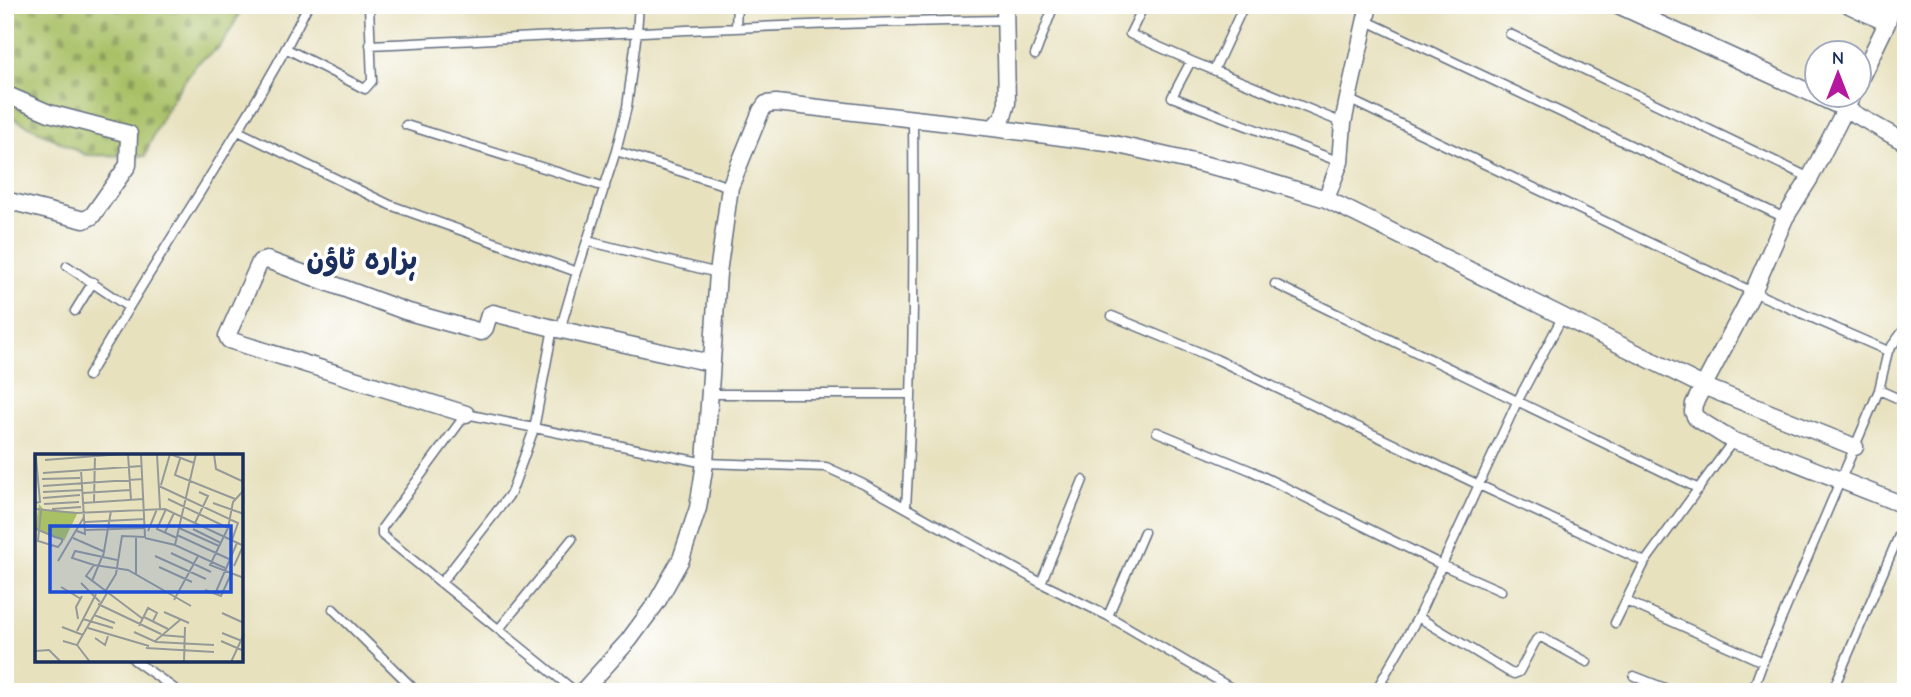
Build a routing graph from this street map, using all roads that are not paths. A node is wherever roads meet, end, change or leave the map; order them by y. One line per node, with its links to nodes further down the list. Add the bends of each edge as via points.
1 (308, 5): 18 (lane)
2 (369, 5): 17 (lane)
3 (639, 5): 15 (lane)
4 (737, 5): 14 (lane)
5 (1054, 5): 20 (lane)
6 (1144, 5): 21 (lane, via 1130,34)
7 (1244, 5): 22 (lane)
8 (1618, 5): 23 (street)
9 (1849, 5): 13 (street)
10 (1892, 5): 13 (street)
11 (1005, 13): 14 (lane); 31 (street, via 1007,103)
12 (1367, 13): 25 (street); 41 (lane)
13 (1887, 23): 19 (street)
14 (736, 27): 15 (lane)
15 (637, 32): 17 (lane); 34 (lane)
16 (1510, 34): 36 (lane)
17 (370, 45): 18 (lane, via 372,82 365,89)
18 (286, 49): 32 (lane)
19 (1872, 54)
20 (1035, 55)
21 (1191, 61): 22 (lane); 35 (lane, via 1172,97)
22 (1214, 70): 29 (lane)
23 (1802, 82)
24 (5, 94): 40 (street, via 49,113 129,134 128,165 92,216 84,220)
25 (1348, 99): 29 (street); 48 (lane)
26 (1846, 108): 36 (street)
27 (1857, 108): 33 (street)
28 (913, 119): 31 (street); 38 (street, via 766,104); 61 (lane)
29 (1343, 123): 35 (street)
30 (406, 125): 37 (lane)
31 (993, 128): 39 (street, via 1114,144 1233,170)
32 (238, 131): 44 (lane, via 390,205); 49 (lane)
33 (1906, 143)
34 (617, 152): 37 (lane); 38 (lane)
35 (1340, 162): 39 (street)
36 (1811, 178): 41 (street)
37 (605, 187): 42 (lane)
38 (730, 187): 45 (street)
39 (1326, 199): 52 (street)
40 (5, 200)
41 (1786, 218): 48 (street)
42 (587, 241): 44 (lane); 45 (lane)
43 (67, 266): 46 (lane)
44 (577, 272): 54 (lane)
45 (718, 273): 56 (street)
46 (93, 282): 49 (lane); 50 (lane)
47 (1275, 284): 62 (lane)
48 (1753, 292): 55 (lane); 58 (street)
49 (128, 307): 57 (lane)
50 (75, 311)
51 (1112, 316): 72 (lane, via 1216,359)
52 (1563, 316): 58 (street); 62 (lane)
53 (1906, 327): 55 (lane)
54 (556, 329): 56 (street); 64 (street, via 493,313 481,332 405,311 267,260 260,262 229,340); 65 (lane)
55 (1888, 351): 59 (lane)
56 (711, 363): 60 (street)
57 (88, 376)
58 (1703, 386): 67 (street, via 1694,404 1696,418); 68 (street)
59 (1879, 390): 63 (lane); 68 (lane)
60 (710, 394): 61 (lane); 69 (street)
61 (911, 394): 75 (lane)
62 (1517, 402): 72 (lane); 73 (lane)
63 (1906, 402)
64 (466, 414): 65 (lane); 81 (lane, via 382,528 382,535)
65 (534, 429): 69 (lane); 81 (lane, via 511,493)
66 (1157, 432): 80 (lane, via 1252,471)
67 (1733, 441): 71 (street); 73 (lane)
68 (1855, 447): 71 (lane)
69 (705, 463): 75 (lane, via 826,467); 98 (street, via 698,508 681,559 629,640)
70 (1083, 480): 82 (lane)
71 (1841, 480): 74 (street); 91 (lane)
72 (1479, 485): 79 (lane); 80 (lane)
73 (1699, 489): 79 (lane)
74 (1906, 506)
75 (906, 507): 82 (lane)
76 (1906, 519): 104 (lane)
77 (1144, 532): 86 (lane)
78 (572, 540): 89 (lane)
79 (1645, 562): 84 (lane)
80 (1443, 565): 83 (lane); 87 (lane)
81 (441, 583): 89 (lane)
82 (1041, 583): 86 (lane)
83 (1501, 591)
84 (1626, 601): 88 (lane); 91 (lane)
85 (333, 609): 96 (lane)
86 (1108, 616): 99 (lane)
87 (1418, 617): 92 (lane, via 1509,673 1519,672 1541,637); 94 (lane)
88 (1615, 623)
89 (499, 629): 97 (lane)
90 (137, 662): 95 (lane)
91 (1763, 662): 103 (lane)
92 (1587, 663)
93 (1634, 676): 102 (lane)
94 (1381, 684): 100 (lane); 101 (lane)
95 (179, 692)
96 (417, 692)
97 (576, 692)
98 (582, 692)
99 (1238, 692)
100 (1375, 692)
101 (1394, 692)
102 (1675, 692)
103 (1752, 692)
104 (1832, 692)

